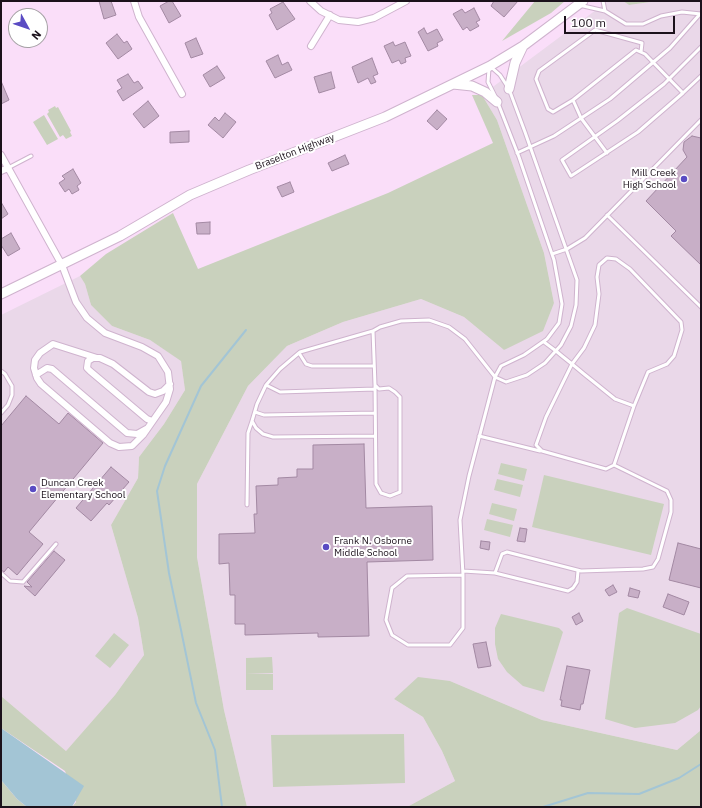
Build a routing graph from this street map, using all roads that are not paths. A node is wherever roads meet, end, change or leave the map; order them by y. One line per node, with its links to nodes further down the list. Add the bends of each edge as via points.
1 (134, 1): 20 (street, via 139,17)
2 (310, 1): 8 (street)
3 (406, 1): 8 (street, via 374,18 358,22 338,20)
4 (603, 1): 6 (lane)
5 (581, 3): 6 (lane); 10 (main road, Braselton Highway)
6 (605, 11): 7 (lane, via 626,24 643,24 661,16 682,12)
7 (700, 14): 13 (lane)
8 (330, 16): 9 (street)
9 (311, 46)
10 (523, 46): 14 (main road, Braselton Highway); 18 (main road, via 515,63)
11 (701, 47): 16 (lane)
12 (640, 52): 13 (lane); 21 (lane, via 636,50); 21 (lane, via 642,43 595,30 539,71 536,80 548,109 553,112)
13 (653, 63): 16 (lane); 23 (lane, via 610,99)
14 (490, 66): 17 (main road, Braselton Highway); 18 (lane); 22 (lane, via 488,82)
15 (701, 76): 19 (lane)
16 (669, 79): 19 (lane); 25 (lane)
17 (453, 84): 22 (main road, via 472,86 486,92); 36 (main road, Braselton Highway, via 385,117 190,196)
18 (509, 89): 26 (lane)
19 (683, 93): 28 (lane, via 638,132)
20 (182, 94)
21 (573, 100): 23 (lane)
22 (497, 102): 27 (lane)
23 (581, 118): 25 (lane); 26 (lane, via 554,136)
24 (701, 120): 33 (lane)
25 (595, 137): 28 (lane); 28 (lane, via 562,160 571,176)
26 (531, 147): 27 (lane); 34 (lane)
27 (517, 153): 35 (lane)
28 (607, 153)
29 (1, 155): 31 (street)
30 (31, 156): 31 (lane)
31 (8, 168): 32 (street); 36 (street)
32 (1, 171)
33 (608, 215): 34 (lane, via 584,238); 38 (lane)
34 (567, 249): 35 (lane); 41 (lane, via 577,280 576,305 571,326)
35 (552, 254): 40 (lane, via 562,304 559,323)
36 (62, 265): 37 (main road, Braselton Highway); 49 (street, via 76,302 87,318 105,333 158,356 168,372)
37 (1, 294)
38 (701, 307)
39 (373, 331): 42 (lane); 45 (lane); 48 (lane, via 401,321 429,320 449,327 465,339)
40 (544, 342): 41 (lane); 48 (lane, via 501,366)
41 (556, 351): 44 (lane); 48 (lane, via 545,363 527,375 506,382)
42 (299, 353): 45 (lane, via 306,364 312,366); 50 (lane)
43 (97, 358): 47 (street, via 53,344 46,347 38,356 34,368); 49 (street, via 113,364 149,392 155,394 164,391); 56 (street, via 88,361 87,368 147,420)
44 (572, 364): 52 (lane, via 615,399); 52 (lane, via 584,348 595,325 599,294 596,277 599,265 607,258 616,259 630,269 681,322 682,330 674,356 667,364 648,372); 61 (lane, via 546,417 536,445)
45 (374, 366): 51 (lane)
46 (1, 371): 54 (lane, via 10,381 12,390 8,405)
47 (36, 375): 58 (street, via 47,368 52,369 127,433 137,434); 58 (street, via 41,384 110,443 125,448 132,446)
48 (494, 378): 60 (lane)
49 (170, 384): 56 (street, via 166,402)
50 (266, 384): 51 (lane, via 280,392); 53 (lane)
51 (375, 387): 55 (lane); 59 (lane, via 389,388 400,398 400,492 390,496 381,494 376,484)
52 (634, 406): 62 (lane)
53 (254, 412): 55 (lane, via 264,415); 57 (lane)
54 (1, 413)
55 (375, 413): 59 (lane)
56 (152, 420): 58 (street)
57 (252, 421): 59 (lane, via 263,434 273,437); 63 (lane, via 248,434)
58 (147, 428)
59 (375, 436)
60 (479, 436): 61 (lane); 66 (lane, via 460,520)
61 (542, 451): 62 (lane, via 606,469)
62 (614, 465): 65 (lane, via 667,491 671,500 671,512 658,559 654,567 643,569)
63 (248, 505)
64 (56, 544): 68 (lane, via 23,582 10,581)
65 (578, 571): 67 (lane, via 507,552 502,554); 67 (lane, via 577,582 568,592)
66 (463, 573): 66 (lane, via 407,576 392,588 386,620 392,635 408,645 450,645 463,628); 67 (lane)
67 (495, 573)
68 (1, 574)

